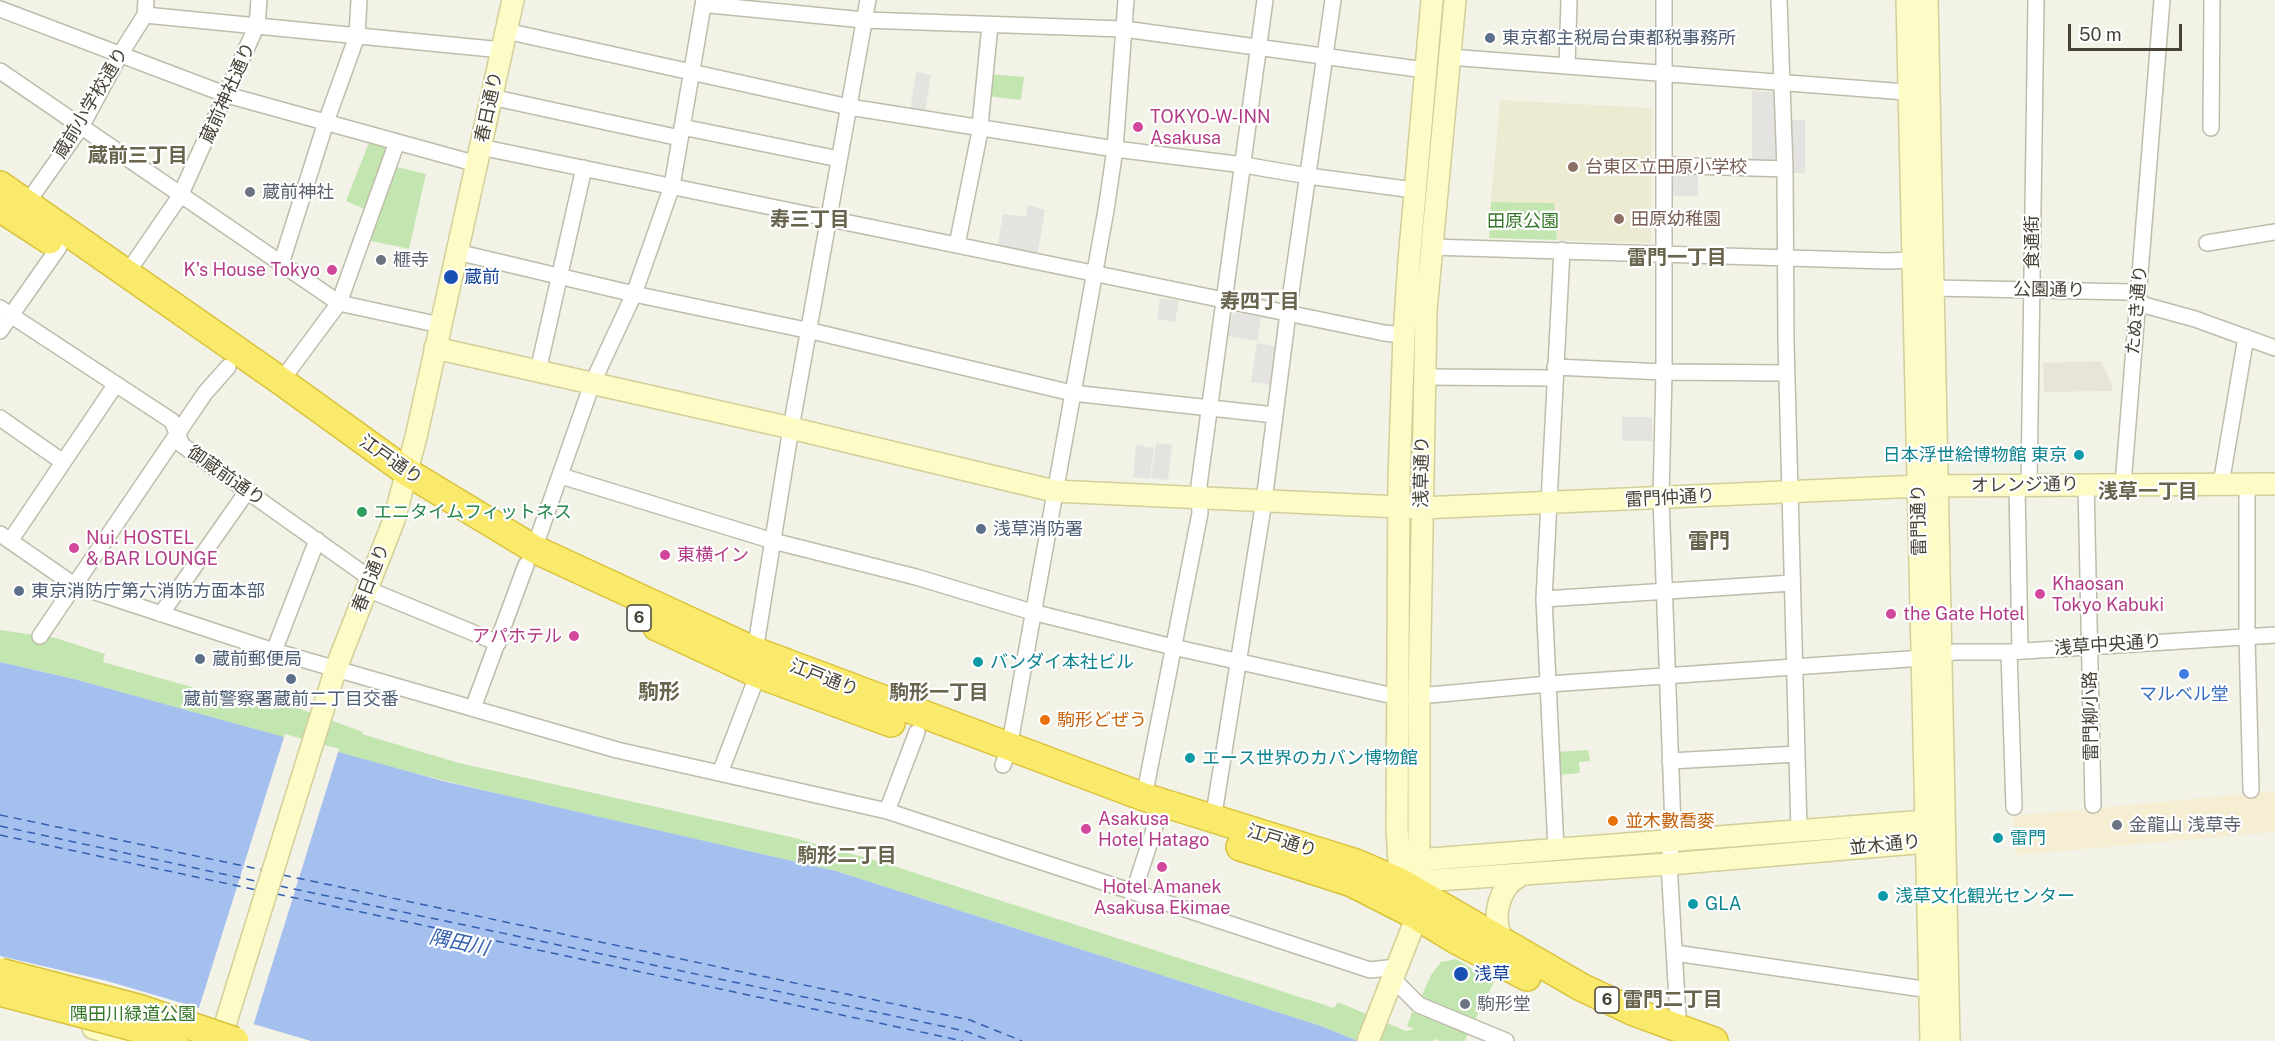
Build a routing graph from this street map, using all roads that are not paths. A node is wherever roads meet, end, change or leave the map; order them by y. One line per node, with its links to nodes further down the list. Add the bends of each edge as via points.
1 (259, 0): 22 (street, 蔵前神社通り)
2 (359, 0): 25 (street)
3 (513, 0): 26 (street, 春日通り)
4 (705, 0): 21 (street, via 710,5); 34 (street)
5 (868, 0): 21 (street)
6 (1126, 0): 24 (street)
7 (1265, 0): 27 (street)
8 (1333, 0): 29 (street)
9 (1432, 0): 32 (street, 浅草通り)
10 (1455, 0): 30 (street, 浅草通り)
11 (1569, 0): 31 (street)
12 (1664, 0): 35 (street)
13 (1779, 0): 36 (street)
14 (1907, 0): 37 (street, 雷門通り)
15 (1927, 0): 37 (street, 雷門通り)
16 (2036, 0): 77 (street, 食通街)
17 (2162, 0): 79 (street, たぬき通り)
18 (2212, 0): 44 (street)
19 (145, 7): 22 (street); 28 (street, 蔵前小学校通り)
20 (0, 9): 28 (street)
21 (864, 20): 23 (street); 40 (street)
22 (257, 25): 25 (street); 38 (street, 蔵前神社通り)
23 (990, 25): 24 (street); 43 (street)
24 (1124, 29): 27 (street); 47 (street)
25 (357, 36): 26 (street); 41 (street)
26 (504, 40): 34 (street); 39 (street, 春日通り)
27 (1259, 47): 29 (street); 50 (street)
28 (121, 53): 38 (street); 42 (street, 蔵前小学校通り)
29 (1326, 57): 32 (street); 54 (street)
30 (1449, 57): 31 (street); 66 (street, 浅草通り)
31 (1567, 66): 35 (street)
32 (1425, 70): 57 (street, 浅草通り)
33 (0, 71): 42 (street)
34 (691, 71): 40 (street); 45 (street)
35 (1663, 74): 36 (street); 51 (street)
36 (1783, 83): 37 (street); 53 (street)
37 (1919, 93): 71 (street, 雷門通り); 76 (street, 雷門通り)
38 (227, 95): 41 (street); 58 (street, 蔵前神社通り)
39 (491, 98): 45 (street); 48 (street, 春日通り)
40 (849, 107): 43 (street); 49 (street)
41 (326, 122): 46 (street); 72 (street)
42 (81, 127): 58 (street); 59 (street, 蔵前小学校通り)
43 (980, 128): 47 (street); 64 (street)
44 (2211, 129)
45 (681, 133): 49 (street); 56 (street)
46 (397, 142): 48 (street); 81 (street)
47 (1115, 149): 50 (street); 74 (street)
48 (479, 155): 52 (street); 68 (street, 春日通り)
49 (839, 159): 61 (street)
50 (1244, 165): 54 (street); 80 (street)
51 (1662, 165): 53 (street); 69 (street)
52 (584, 168): 56 (street); 75 (street)
53 (1785, 169): 70 (street)
54 (1308, 176): 57 (street); 83 (street)
55 (0, 185): 59 (highway, 江戸通り / 6)
56 (672, 186): 61 (street); 78 (street)
57 (1414, 189): 87 (street, 浅草通り)
58 (180, 196): 72 (street); 73 (street, 蔵前神社通り)
59 (27, 203): 73 (highway, 江戸通り / 6)
60 (0, 208): 65 (highway, 江戸通り / 6)
61 (829, 219): 64 (street); 85 (street)
62 (2275, 232): 63 (street)
63 (2207, 243)
64 (957, 245): 74 (street)
65 (59, 247): 82 (street); 91 (highway, 江戸通り / 6)
66 (1431, 247): 67 (street); 96 (street, 浅草通り)
67 (1562, 250): 69 (street); 95 (street)
68 (457, 252): 75 (street); 84 (street, 春日通り)
69 (1663, 255): 70 (street); 93 (street)
70 (1785, 258): 71 (street); 94 (street)
71 (1913, 260): 115 (street, 雷門通り)
72 (281, 264): 81 (street)
73 (127, 273): 97 (highway, 江戸通り / 6)
74 (1095, 274): 80 (street); 100 (street)
75 (558, 276): 78 (street); 92 (street)
76 (1933, 288): 77 (street, 公園通り); 115 (street, 雷門通り)
77 (2032, 289): 79 (street, 公園通り, via 2131,292); 113 (street, 食通街)
78 (634, 294): 85 (street); 99 (street)
79 (2138, 299): 88 (street, 公園通り); 114 (street, たぬき通り)
80 (1224, 300): 83 (street); 101 (street)
81 (339, 303): 84 (street); 97 (street)
82 (5, 311): 86 (street); 98 (street, 御蔵前通り)
83 (1288, 313): 87 (street); 102 (street)
84 (440, 325): 89 (street, 春日通り)
85 (809, 330): 100 (street); 104 (street)
86 (0, 331)
87 (1404, 335): 123 (street, 浅草通り)
88 (2246, 337): 90 (street, 公園通り); 110 (street)
89 (435, 348): 92 (street, 雷門仲通り); 108 (street, 春日通り)
90 (2275, 348)
91 (228, 366): 105 (street); 108 (highway, 江戸通り / 6)
92 (538, 371): 99 (street, 雷門仲通り)
93 (1664, 372): 94 (street); 95 (street); 120 (street)
94 (1787, 372): 118 (street)
95 (1554, 373): 96 (street); 122 (street)
96 (1424, 377): 124 (street, 浅草通り)
97 (281, 381): 108 (highway, 江戸通り / 6)
98 (116, 384): 105 (street, 御蔵前通り, via 172,421); 106 (street)
99 (592, 384): 104 (street, 雷門仲通り); 107 (street)
100 (1072, 393): 101 (street); 117 (street)
101 (1209, 408): 102 (street); 119 (street)
102 (1275, 415): 121 (street)
103 (0, 418): 106 (street)
104 (791, 428): 117 (street, 雷門仲通り); 127 (street)
105 (177, 434): 116 (street, 御蔵前通り, via 182,445); 131 (street)
106 (63, 462): 125 (street)
107 (561, 476): 127 (street); 128 (street)
108 (404, 481): 128 (highway, 江戸通り / 6); 130 (street, 春日通り, via 394,520)
109 (2086, 484): 113 (street, オレンジ通り); 114 (street, オレンジ通り); 141 (street, 雷門柳小路)
110 (2221, 484): 111 (street, オレンジ通り); 114 (street, オレンジ通り)
111 (2247, 484): 112 (street, オレンジ通り); 138 (street)
112 (2275, 484)
113 (2023, 485): 115 (street, オレンジ通り); 143 (street, 食通街)
114 (2123, 485)
115 (1928, 486): 118 (street, 雷門仲通り); 144 (street, 雷門通り)
116 (248, 490): 126 (street, 御蔵前通り); 135 (street)
117 (1054, 491): 119 (street, 雷門仲通り); 134 (street)
118 (1790, 492): 120 (street, 雷門仲通り); 129 (street)
119 (1200, 498): 121 (street, 雷門仲通り); 140 (street)
120 (1661, 498): 122 (street, 雷門仲通り); 132 (street)
121 (1264, 501): 123 (street, 雷門仲通り); 145 (street)
122 (1548, 503): 124 (street, 雷門仲通り); 133 (street)
123 (1399, 508): 124 (street, 雷門仲通り); 152 (street, 浅草通り)
124 (1421, 508): 151 (street, 浅草通り)
125 (5, 537): 131 (street)
126 (317, 540): 130 (street, 御蔵前通り); 142 (street)
127 (773, 541): 134 (street, via 916,577); 146 (street)
128 (530, 557): 139 (street); 146 (highway, 江戸通り / 6)
129 (1792, 583): 132 (street); 147 (street)
130 (369, 584): 139 (street, 御蔵前通り); 148 (street, 春日通り)
131 (74, 585): 135 (street); 137 (street)
132 (1664, 591): 133 (street); 149 (street)
133 (1544, 599): 150 (street)
134 (1032, 612): 140 (street); 156 (street)
135 (161, 614): 142 (street)
136 (2275, 635): 138 (street, 浅草中央通り)
137 (40, 636)
138 (2247, 637): 141 (street, 浅草中央通り); 159 (street)
139 (498, 643): 153 (street)
140 (1173, 646): 145 (street); 162 (street)
141 (2089, 646): 143 (street, 浅草中央通り); 160 (street, 雷門柳小路)
142 (274, 651): 148 (street)
143 (2014, 652): 144 (street, 浅草中央通り); 161 (street, 食通街)
144 (1932, 655): 147 (street, 浅草中央通り); 165 (street, 雷門通り); 167 (street, 雷門通り)
145 (1238, 662): 152 (street); 164 (street)
146 (756, 663): 154 (highway, 江戸通り / 6); 156 (highway, 江戸通り / 6); 158 (street)
147 (1795, 667): 149 (street, 浅草中央通り); 155 (street)
148 (336, 668): 153 (street); 186 (street, 春日通り)
149 (1666, 676): 150 (street, 浅草中央通り); 157 (street)
150 (1548, 684): 151 (street, 浅草中央通り); 169 (street)
151 (1419, 696): 174 (street, 浅草通り)
152 (1398, 697): 174 (street, 浅草通り, via 1397,828)
153 (473, 708): 158 (street, via 617,750)
154 (917, 732): 156 (highway, 江戸通り / 6); 163 (street)
155 (1797, 754): 157 (street); 166 (street)
156 (1006, 756): 162 (highway, 江戸通り / 6)
157 (1670, 761): 168 (street)
158 (720, 773): 163 (street)
159 (2251, 790)
160 (2093, 805)
161 (2014, 807)
162 (1151, 809): 164 (highway, 江戸通り / 6); 172 (highway, 江戸通り / 6); 175 (street)
163 (887, 811): 175 (street)
164 (1213, 820): 172 (highway, 江戸通り / 6)
165 (1926, 821): 166 (street, 並木通り); 167 (street, 雷門通り)
166 (1799, 830): 168 (street, 並木通り)
167 (1936, 838): 171 (street, 並木通り); 180 (street, 雷門通り); 192 (street, 雷門通り)
168 (1672, 840): 169 (street, 並木通り); 171 (street)
169 (1556, 849): 170 (street, 並木通り)
170 (1498, 854): 173 (street, via 1489,866 1494,873); 174 (street, 並木通り)
171 (1669, 864): 173 (street, 並木通り); 177 (street)
172 (1347, 871): 174 (highway)
173 (1511, 876): 174 (street, 並木通り); 176 (street, via 1500,901 1496,925)
174 (1411, 886): 176 (highway, 6); 179 (street, 浅草通り, via 1405,943); 183 (highway, 6, via 1456,940 1575,1003)
175 (1134, 891): 179 (street, via 1370,970)
176 (1506, 945): 183 (highway, 6, via 1634,1012)
177 (1675, 953): 180 (street); 183 (street)
178 (0, 972): 187 (highway, bridge, via 138,1008)
179 (1394, 973): 188 (street, 浅草通り); 189 (street, via 1419,1005)
180 (1930, 990): 191 (street, 雷門通り)
181 (0, 992): 184 (highway, bridge)
182 (0, 1006): 184 (street)
183 (1673, 1037): 190 (highway, 6)
184 (147, 1038): 185 (highway, bridge)
185 (174, 1041)
186 (220, 1041)
187 (235, 1041)
188 (1368, 1041)
189 (1506, 1041)
190 (1714, 1041)
191 (1931, 1041)
192 (1949, 1041)

